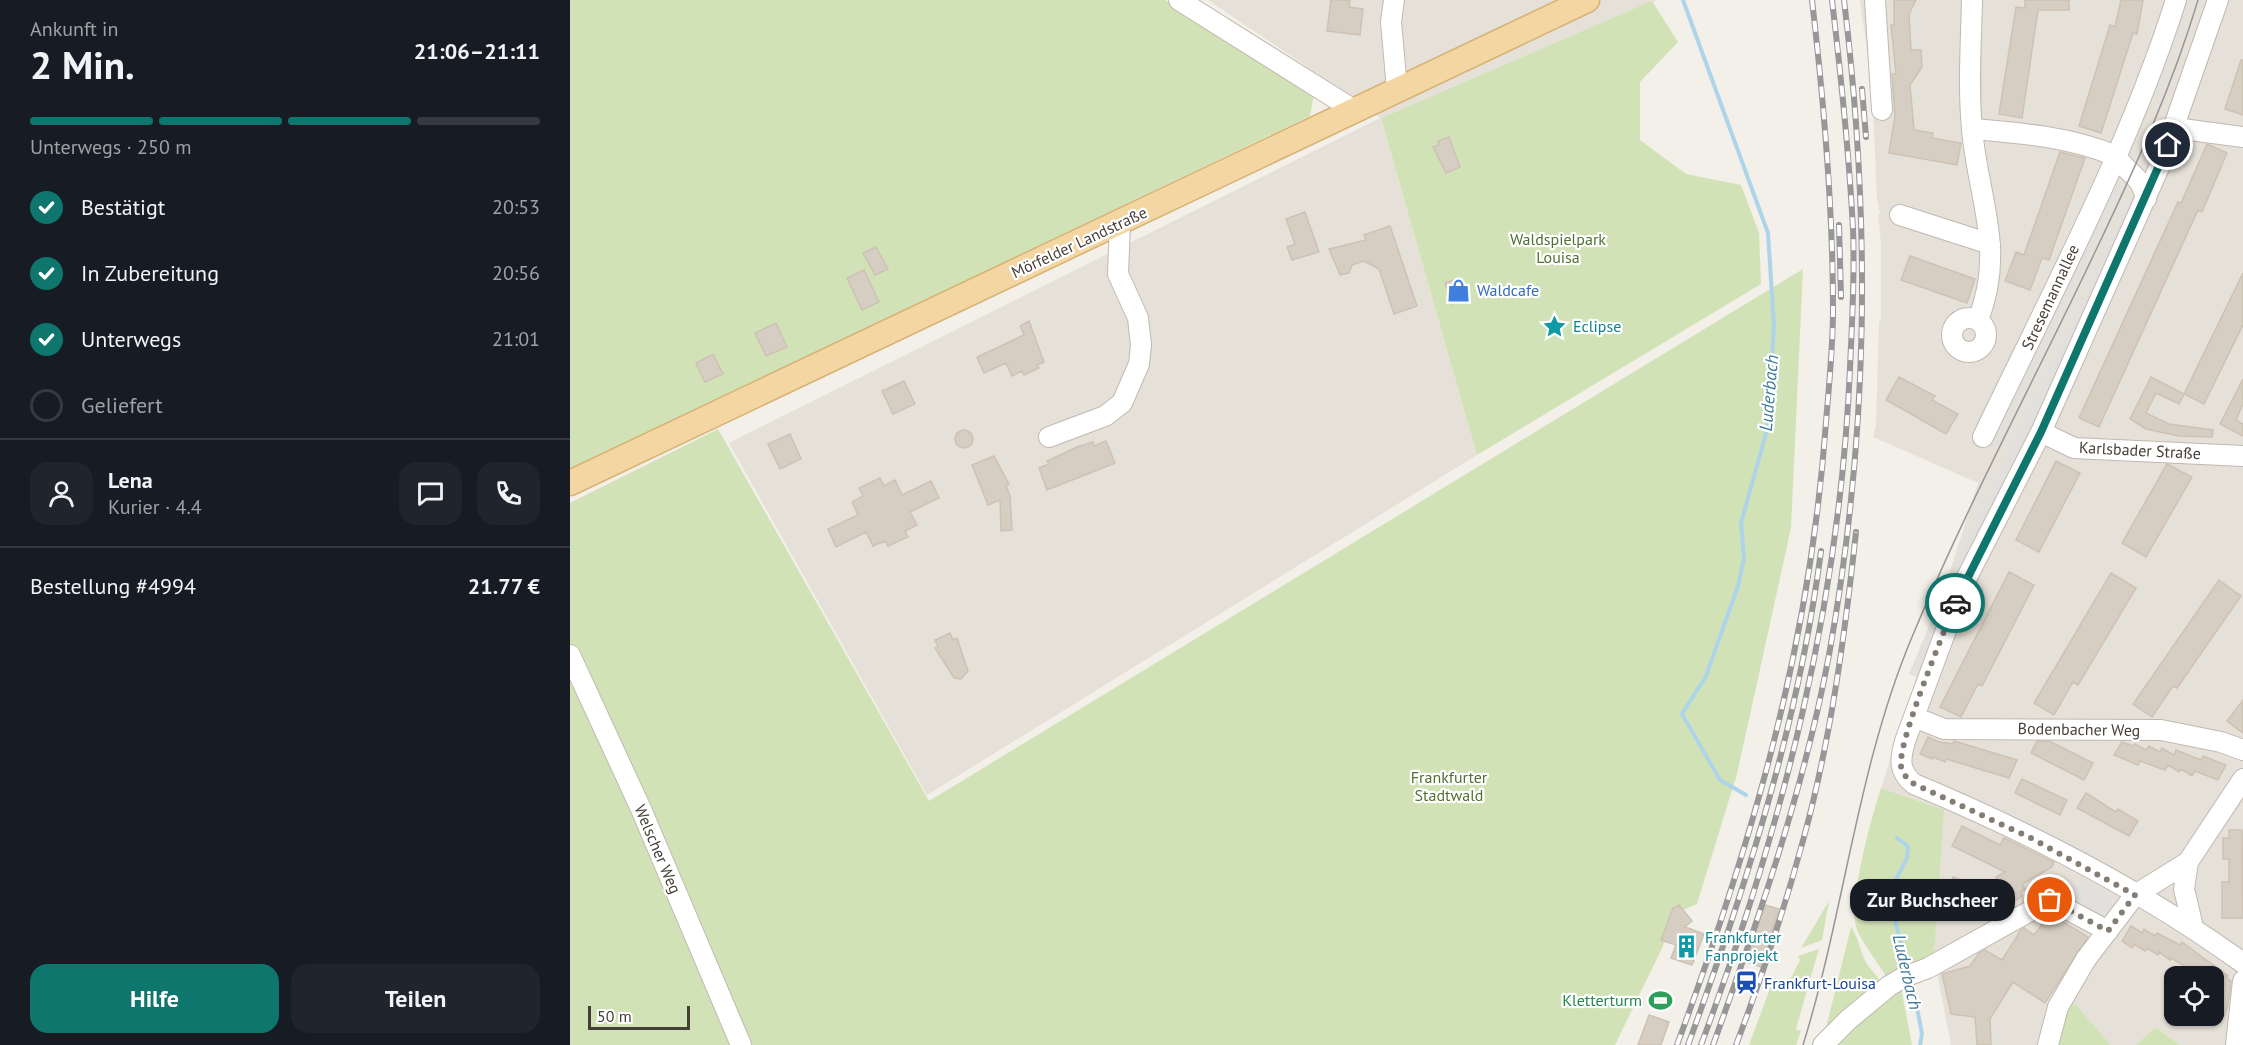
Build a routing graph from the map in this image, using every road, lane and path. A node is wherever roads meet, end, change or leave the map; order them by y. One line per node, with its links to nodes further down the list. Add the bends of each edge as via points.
1 (1179, 0): 9 (street)
2 (1394, 0): 8 (street, via 1391,22)
3 (1587, 0): 8 (main road, Mörfelder Landstraße)
4 (1875, 0): 10 (street)
5 (1972, 0): 12 (street)
6 (2176, 0): 14 (street, Stresemannallee, via 2158,56)
7 (2218, 0): 11 (street)
8 (1397, 89): 9 (main road, Mörfelder Landstraße)
9 (1354, 110): 19 (main road, Mörfelder Landstraße)
10 (1882, 110)
11 (2175, 128): 13 (street); 15 (street)
12 (1972, 129): 14 (street, via 2031,134); 20 (street)
13 (2243, 137)
14 (2110, 154): 16 (street); 24 (street, Stresemannallee)
15 (2161, 163): 16 (street, via 2147,174); 17 (street)
16 (2137, 176): 17 (street)
17 (2146, 199): 22 (street)
18 (1900, 215): 20 (street)
19 (1120, 223): 23 (street, via 1118,274 1138,318 1140,364 1122,403 1105,417); 26 (main road, Mörfelder Landstraße)
20 (1990, 244): 21 (street, via 1987,296)
21 (1978, 320)
22 (2041, 432): 25 (street, Karlsbader Straße, via 2074,448); 28 (street, via 1962,587)
23 (1049, 437)
24 (1983, 437)
25 (2243, 456)
26 (570, 483)
27 (570, 655): 37 (street, Welscher Weg, via 641,809)
28 (1914, 717): 29 (street, Bodenbacher Weg, via 1944,729 2161,730); 32 (street, via 1901,755 1905,777 2029,837)
29 (2243, 750)
30 (2241, 787): 31 (street)
31 (2188, 862): 32 (street); 33 (street, via 2184,889)
32 (2135, 895): 33 (street); 34 (street)
33 (2193, 927): 35 (street)
34 (2108, 931): 38 (street, via 2050,900 1903,979 1848,1020); 39 (street, via 2058,1007)
35 (2243, 963)
36 (2243, 981): 40 (street)
37 (741, 1045)
38 (1823, 1045)
39 (2048, 1045)
40 (2236, 1045)

